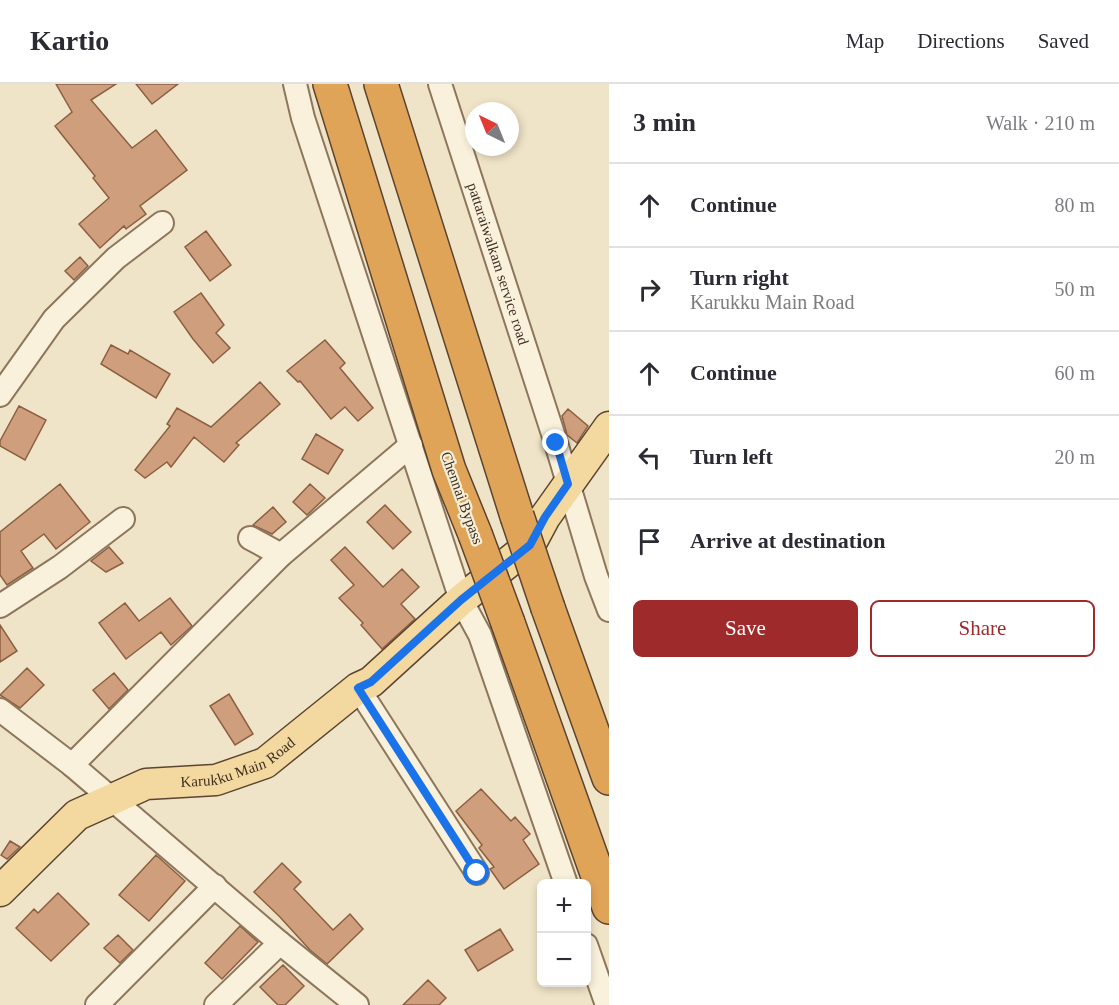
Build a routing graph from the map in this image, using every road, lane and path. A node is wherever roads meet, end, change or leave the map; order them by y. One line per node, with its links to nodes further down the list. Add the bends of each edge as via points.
1 (295, 84): 8 (street)
2 (330, 84): 25 (highway, Chennai Bypass, bridge, via 449,470)
3 (381, 84): 19 (highway, bridge, via 517,516)
4 (440, 84): 9 (street, pattaraiwalkam service road)
5 (162, 223): 6 (street, via 116,258 54,319)
6 (0, 396)
7 (609, 428): 9 (main road, Karukku Main Road)
8 (411, 445): 12 (street); 13 (street)
9 (568, 484): 13 (main road, Karukku Main Road, via 530,545); 15 (street, pattaraiwalkam service road)
10 (123, 519): 14 (street)
11 (250, 538): 12 (street)
12 (281, 555): 18 (street)
13 (461, 600): 16 (main road, Karukku Main Road, via 371,682); 22 (street, via 480,634)
14 (0, 606)
15 (609, 610)
16 (358, 688): 20 (main road, Karukku Main Road, via 265,763 216,780 146,784); 21 (street)
17 (0, 710): 18 (street)
18 (72, 765): 20 (street)
19 (609, 778)
20 (113, 799): 23 (street); 24 (main road, Karukku Main Road, via 77,815)
21 (477, 873)
22 (564, 879)
23 (215, 886): 26 (street); 28 (street)
24 (0, 891)
25 (609, 907)
26 (280, 943): 29 (street); 30 (street)
27 (591, 959): 31 (street)
28 (97, 1005)
29 (216, 1005)
30 (357, 1005)
31 (607, 1005)

